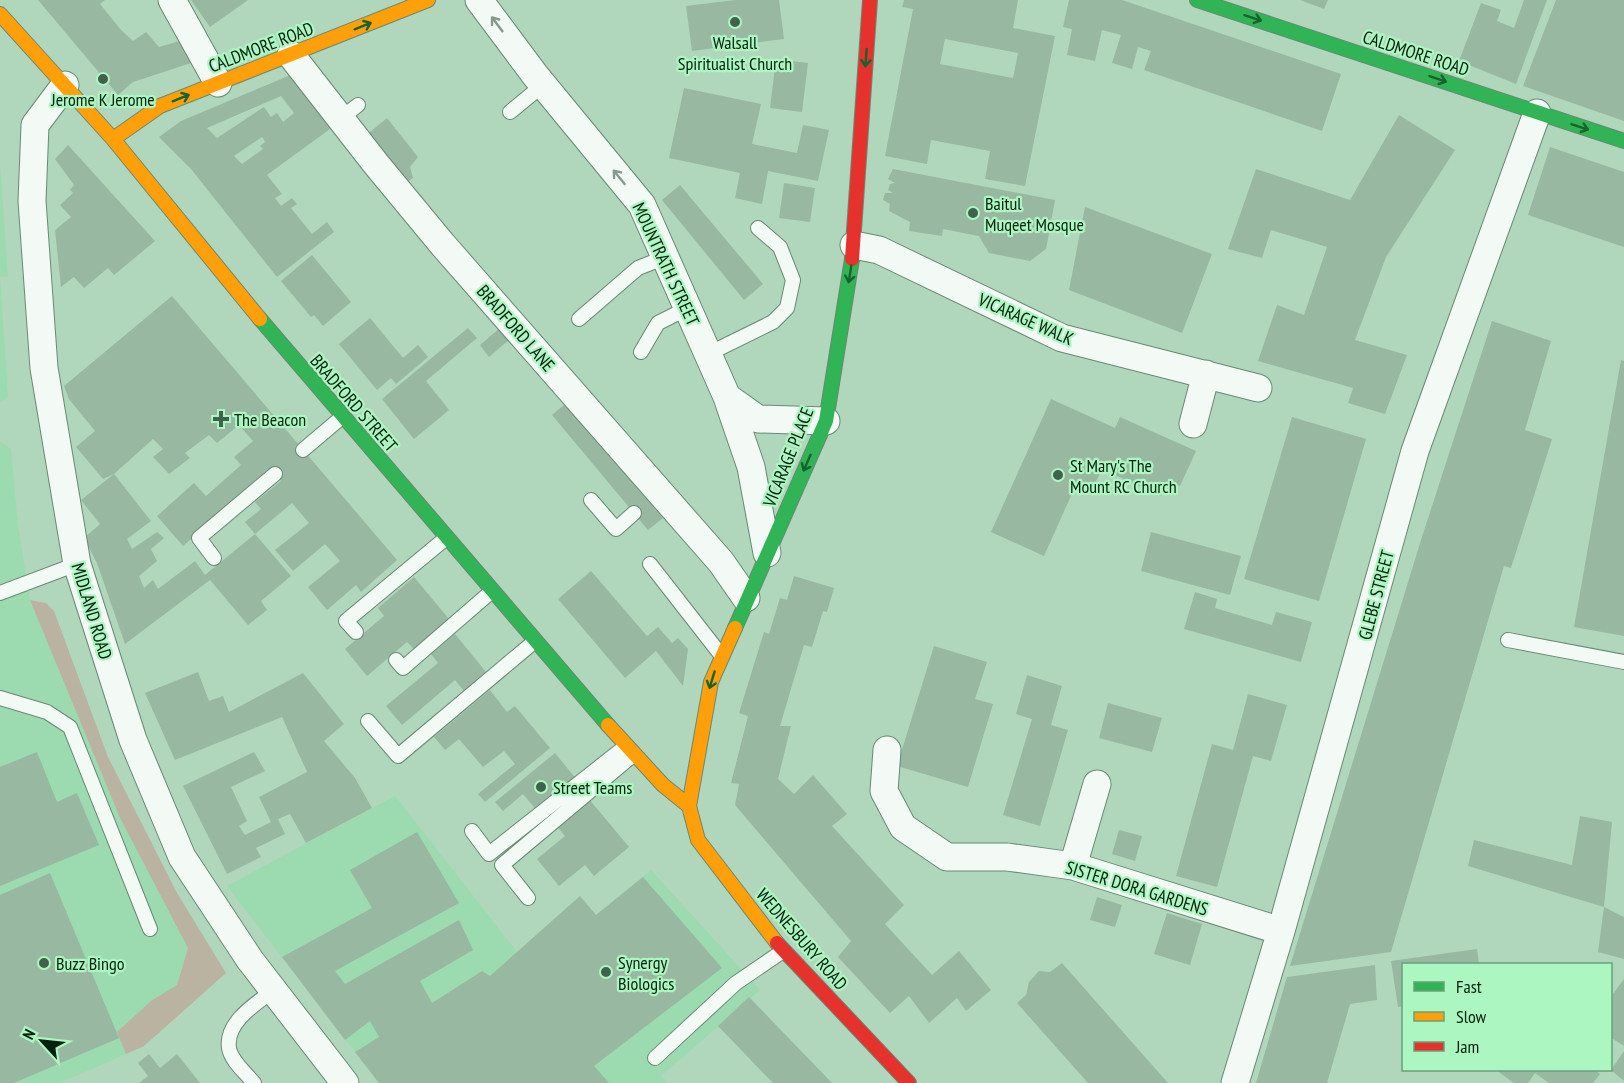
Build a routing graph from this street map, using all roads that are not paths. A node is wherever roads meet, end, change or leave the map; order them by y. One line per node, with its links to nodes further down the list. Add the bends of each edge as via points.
1 (172, 0): 8 (street)
2 (428, 0): 7 (street, CALDMORE ROAD, one-way to 2)
3 (479, 0): 10 (street, MOUNTRATH STREET, one-way to 3)
4 (870, 0): 16 (street, VICARAGE PLACE, one-way to 16)
5 (1197, 0): 12 (street, CALDMORE ROAD, one-way to 12)
6 (0, 14): 9 (street, BRADFORD STREET)
7 (291, 55): 8 (street, CALDMORE ROAD); 39 (street, BRADFORD LANE, via 349,112 443,245 655,497 721,562)
8 (218, 83): 13 (street, CALDMORE ROAD, one-way to 8, via 160,106)
9 (65, 85): 13 (street, BRADFORD STREET); 35 (street, MIDLAND ROAD, via 35,125 32,201 44,368)
10 (543, 85): 11 (lane); 17 (street, MOUNTRATH STREET, one-way to 10, via 642,205)
11 (510, 112)
12 (1537, 113): 14 (street, CALDMORE ROAD, one-way to 14); 56 (street, GLEBE STREET, via 1415,451)
13 (113, 139): 25 (street, BRADFORD STREET)
14 (1624, 141)
15 (758, 228): 21 (lane, via 780,247 793,280 787,308 773,322)
16 (854, 245): 22 (street, VICARAGE WALK, via 879,250 1062,338); 26 (street, VICARAGE PLACE, one-way to 26)
17 (666, 257): 18 (street, MOUNTRATH STREET); 19 (lane, via 638,268)
18 (688, 308): 20 (lane, via 658,323); 21 (street, MOUNTRATH STREET)
19 (579, 319)
20 (641, 352)
21 (708, 354): 24 (street, MOUNTRATH STREET)
22 (1206, 374): 23 (street, VICARAGE WALK); 27 (street)
23 (1258, 388)
24 (727, 397): 26 (street, via 758,419); 33 (street, MOUNTRATH STREET, via 751,467)
25 (342, 417): 28 (lane); 32 (street, BRADFORD STREET)
26 (826, 421): 33 (street, VICARAGE PLACE, one-way to 33)
27 (1193, 424)
28 (303, 450)
29 (275, 474): 34 (lane, via 199,538)
30 (591, 500): 31 (lane, via 616,529)
31 (634, 513)
32 (446, 538): 37 (street, BRADFORD STREET); 40 (lane, via 346,621)
33 (767, 553): 39 (street, VICARAGE PLACE)
34 (214, 558)
35 (76, 564): 38 (lane); 58 (street, MIDLAND ROAD, via 133,740 182,857)
36 (650, 564): 43 (lane)
37 (492, 591): 42 (street, BRADFORD STREET); 44 (lane, via 403,668)
38 (0, 593)
39 (746, 598): 43 (street, VICARAGE PLACE)
40 (356, 632)
41 (1508, 640): 45 (lane)
42 (535, 641): 47 (lane, via 398,756); 48 (street, BRADFORD STREET)
43 (721, 655): 51 (street, VICARAGE PLACE, one-way to 51, via 711,682)
44 (396, 660)
45 (1624, 662)
46 (0, 698): 55 (lane, via 47,712 70,727)
47 (368, 721)
48 (630, 750): 51 (street, BRADFORD STREET); 52 (lane, via 489,854); 54 (lane, via 502,865)
49 (887, 750): 53 (street, SISTER DORA GARDENS, via 884,791 903,827 947,857 1007,857)
50 (1097, 784): 53 (street)
51 (689, 806): 57 (street, WEDNESBURY ROAD, via 698,840)
52 (472, 831)
53 (1073, 866): 56 (street, SISTER DORA GARDENS)
54 (528, 898)
55 (150, 929)
56 (1281, 931): 63 (street, GLEBE STREET)
57 (783, 951): 59 (lane, via 736,983); 62 (street, WEDNESBURY ROAD)
58 (274, 990): 60 (lane, via 242,1014 231,1034 229,1048); 61 (street, MIDLAND ROAD)
59 (655, 1058)
60 (254, 1083)
61 (345, 1083)
62 (909, 1083)
63 (1235, 1083)

